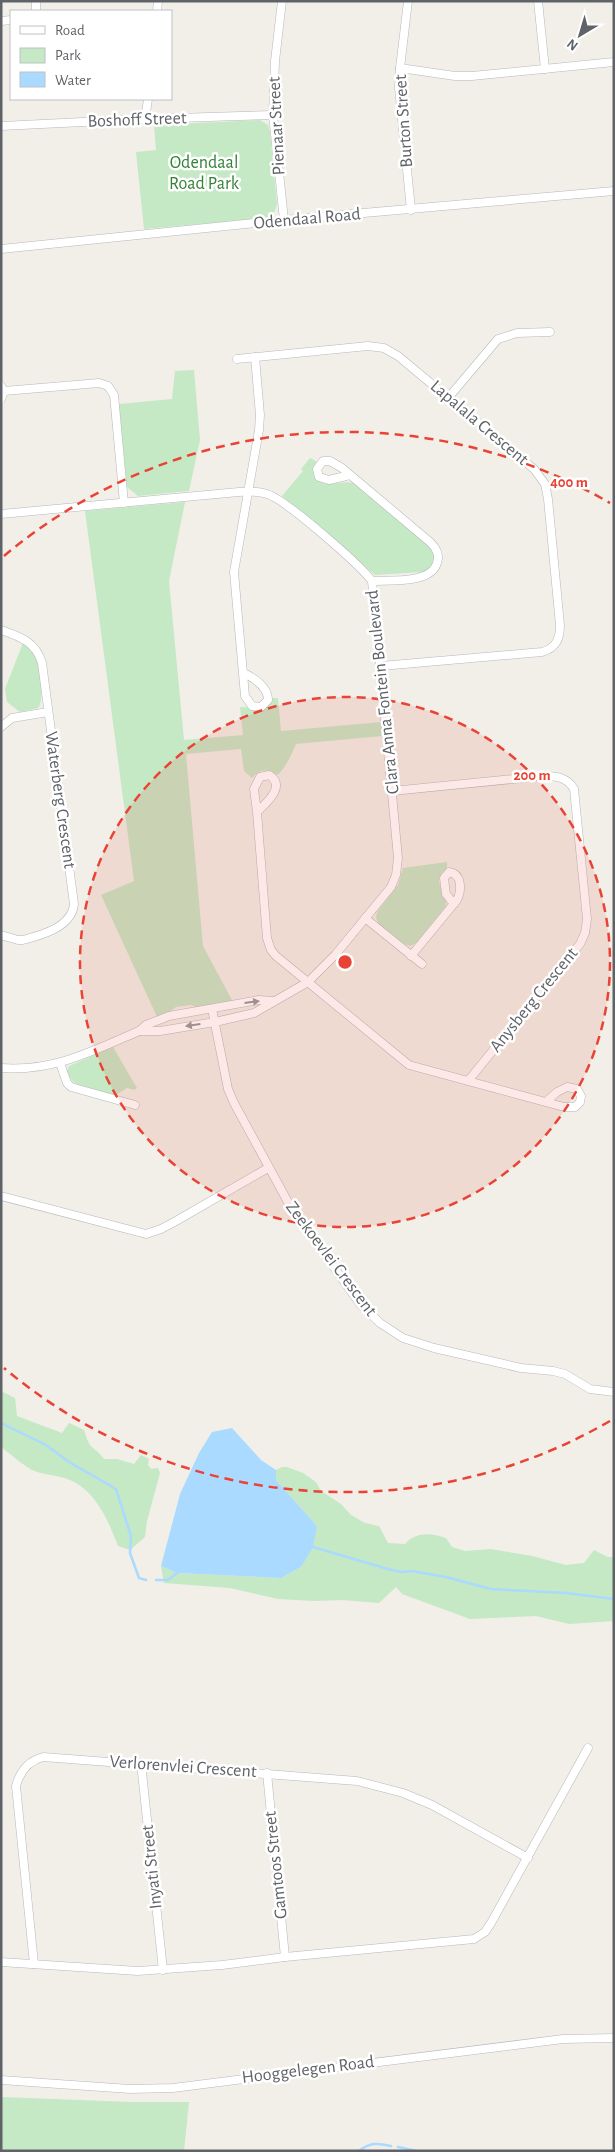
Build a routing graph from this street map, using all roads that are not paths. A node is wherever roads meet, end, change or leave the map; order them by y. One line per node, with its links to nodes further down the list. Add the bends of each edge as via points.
1 (282, 1): 8 (street, Pienaar Street)
2 (408, 1): 5 (street, Burton Street)
3 (538, 1): 6 (street)
4 (614, 62): 6 (street)
5 (400, 68): 6 (street, via 456,76); 12 (street, Burton Street)
6 (545, 69)
7 (148, 100): 9 (street)
8 (273, 116): 9 (street, Boshoff Street); 13 (street, Pienaar Street)
9 (145, 118): 10 (street, Boshoff Street)
10 (1, 126)
11 (614, 191): 12 (street, Odendaal Road)
12 (411, 210): 13 (street, Odendaal Road)
13 (284, 220): 14 (street, Odendaal Road)
14 (1, 249)
15 (550, 332): 19 (street, via 517,332 498,339)
16 (255, 358): 17 (street, Lapalala Crescent); 19 (street, Lapalala Crescent, via 378,347 398,356); 21 (street, via 260,415)
17 (237, 359)
18 (2, 392): 22 (street, via 99,383 111,388)
19 (448, 398): 26 (street, Lapalala Crescent, via 534,469 545,484 559,636 552,648 542,652)
20 (350, 476): 24 (street, via 438,552 437,564 429,575)
21 (249, 491): 22 (street, Clara Anna Fontein Boulevard); 24 (street, Clara Anna Fontein Boulevard, via 265,493 282,502); 27 (street, via 234,572)
22 (124, 503): 23 (street, Clara Anna Fontein Boulevard)
23 (1, 514)
24 (372, 580): 26 (street, Clara Anna Fontein Boulevard)
25 (1, 630): 28 (street, Waterberg Crescent, via 26,640 36,648 42,663)
26 (381, 666): 30 (street, Clara Anna Fontein Boulevard)
27 (244, 672)
28 (48, 712): 29 (street, via 12,718); 34 (street, Waterberg Crescent, via 73,909 65,923 28,938 18,940)
29 (1, 728)
30 (392, 791): 33 (street, Clara Anna Fontein Boulevard, via 398,869 391,887); 44 (street, Anysberg Crescent, via 544,776 563,778 574,789 587,919 585,933 580,944)
31 (258, 812): 31 (street, via 276,787 270,775 260,777 254,786); 37 (street, via 271,950)
32 (454, 904): 35 (street)
33 (365, 918): 35 (street); 37 (street, Clara Anna Fontein Boulevard)
34 (1, 935)
35 (412, 956): 36 (street)
36 (422, 964)
37 (308, 982): 38 (street, Clara Anna Fontein Boulevard); 44 (street, via 404,1062)
38 (272, 1001): 39 (street, Clara Anna Fontein Boulevard, one-way to 38, via 259,1000); 40 (street, Clara Anna Fontein Boulevard, via 254,1013)
39 (212, 1009): 40 (street, Zeekoevlei Crescent); 41 (street, Clara Anna Fontein Boulevard, via 169,1016)
40 (215, 1022): 41 (street, Clara Anna Fontein Boulevard, one-way to 41); 47 (street, Zeekoevlei Crescent, via 228,1089)
41 (139, 1031): 42 (street, Clara Anna Fontein Boulevard)
42 (60, 1063): 43 (street, Clara Anna Fontein Boulevard, via 22,1069); 46 (street, via 71,1087)
43 (1, 1068)
44 (468, 1081): 45 (street)
45 (546, 1101)
46 (136, 1105)
47 (268, 1168): 48 (street, via 170,1224 146,1234); 49 (street, Zeekoevlei Crescent, via 289,1204 368,1314 402,1338 521,1368 559,1372 590,1389)
48 (1, 1196)
49 (614, 1392)
50 (588, 1748): 53 (street)
51 (141, 1763): 52 (street, Verlorenvlei Crescent); 56 (street, Verlorenvlei Crescent, via 43,1757 30,1762 20,1774 16,1795); 57 (street, Inyati Street)
52 (267, 1773): 53 (street, Verlorenvlei Crescent, via 357,1781 403,1793); 54 (street, Gamtoos Street)
53 (528, 1858): 54 (street, via 492,1923 474,1939)
54 (285, 1957): 57 (street)
55 (1, 1962): 56 (street)
56 (34, 1964): 57 (street, via 109,1970)
57 (163, 1970)
58 (614, 2038): 59 (street, Hooggelegen Road, via 563,2039 147,2089)
59 (1, 2080)

